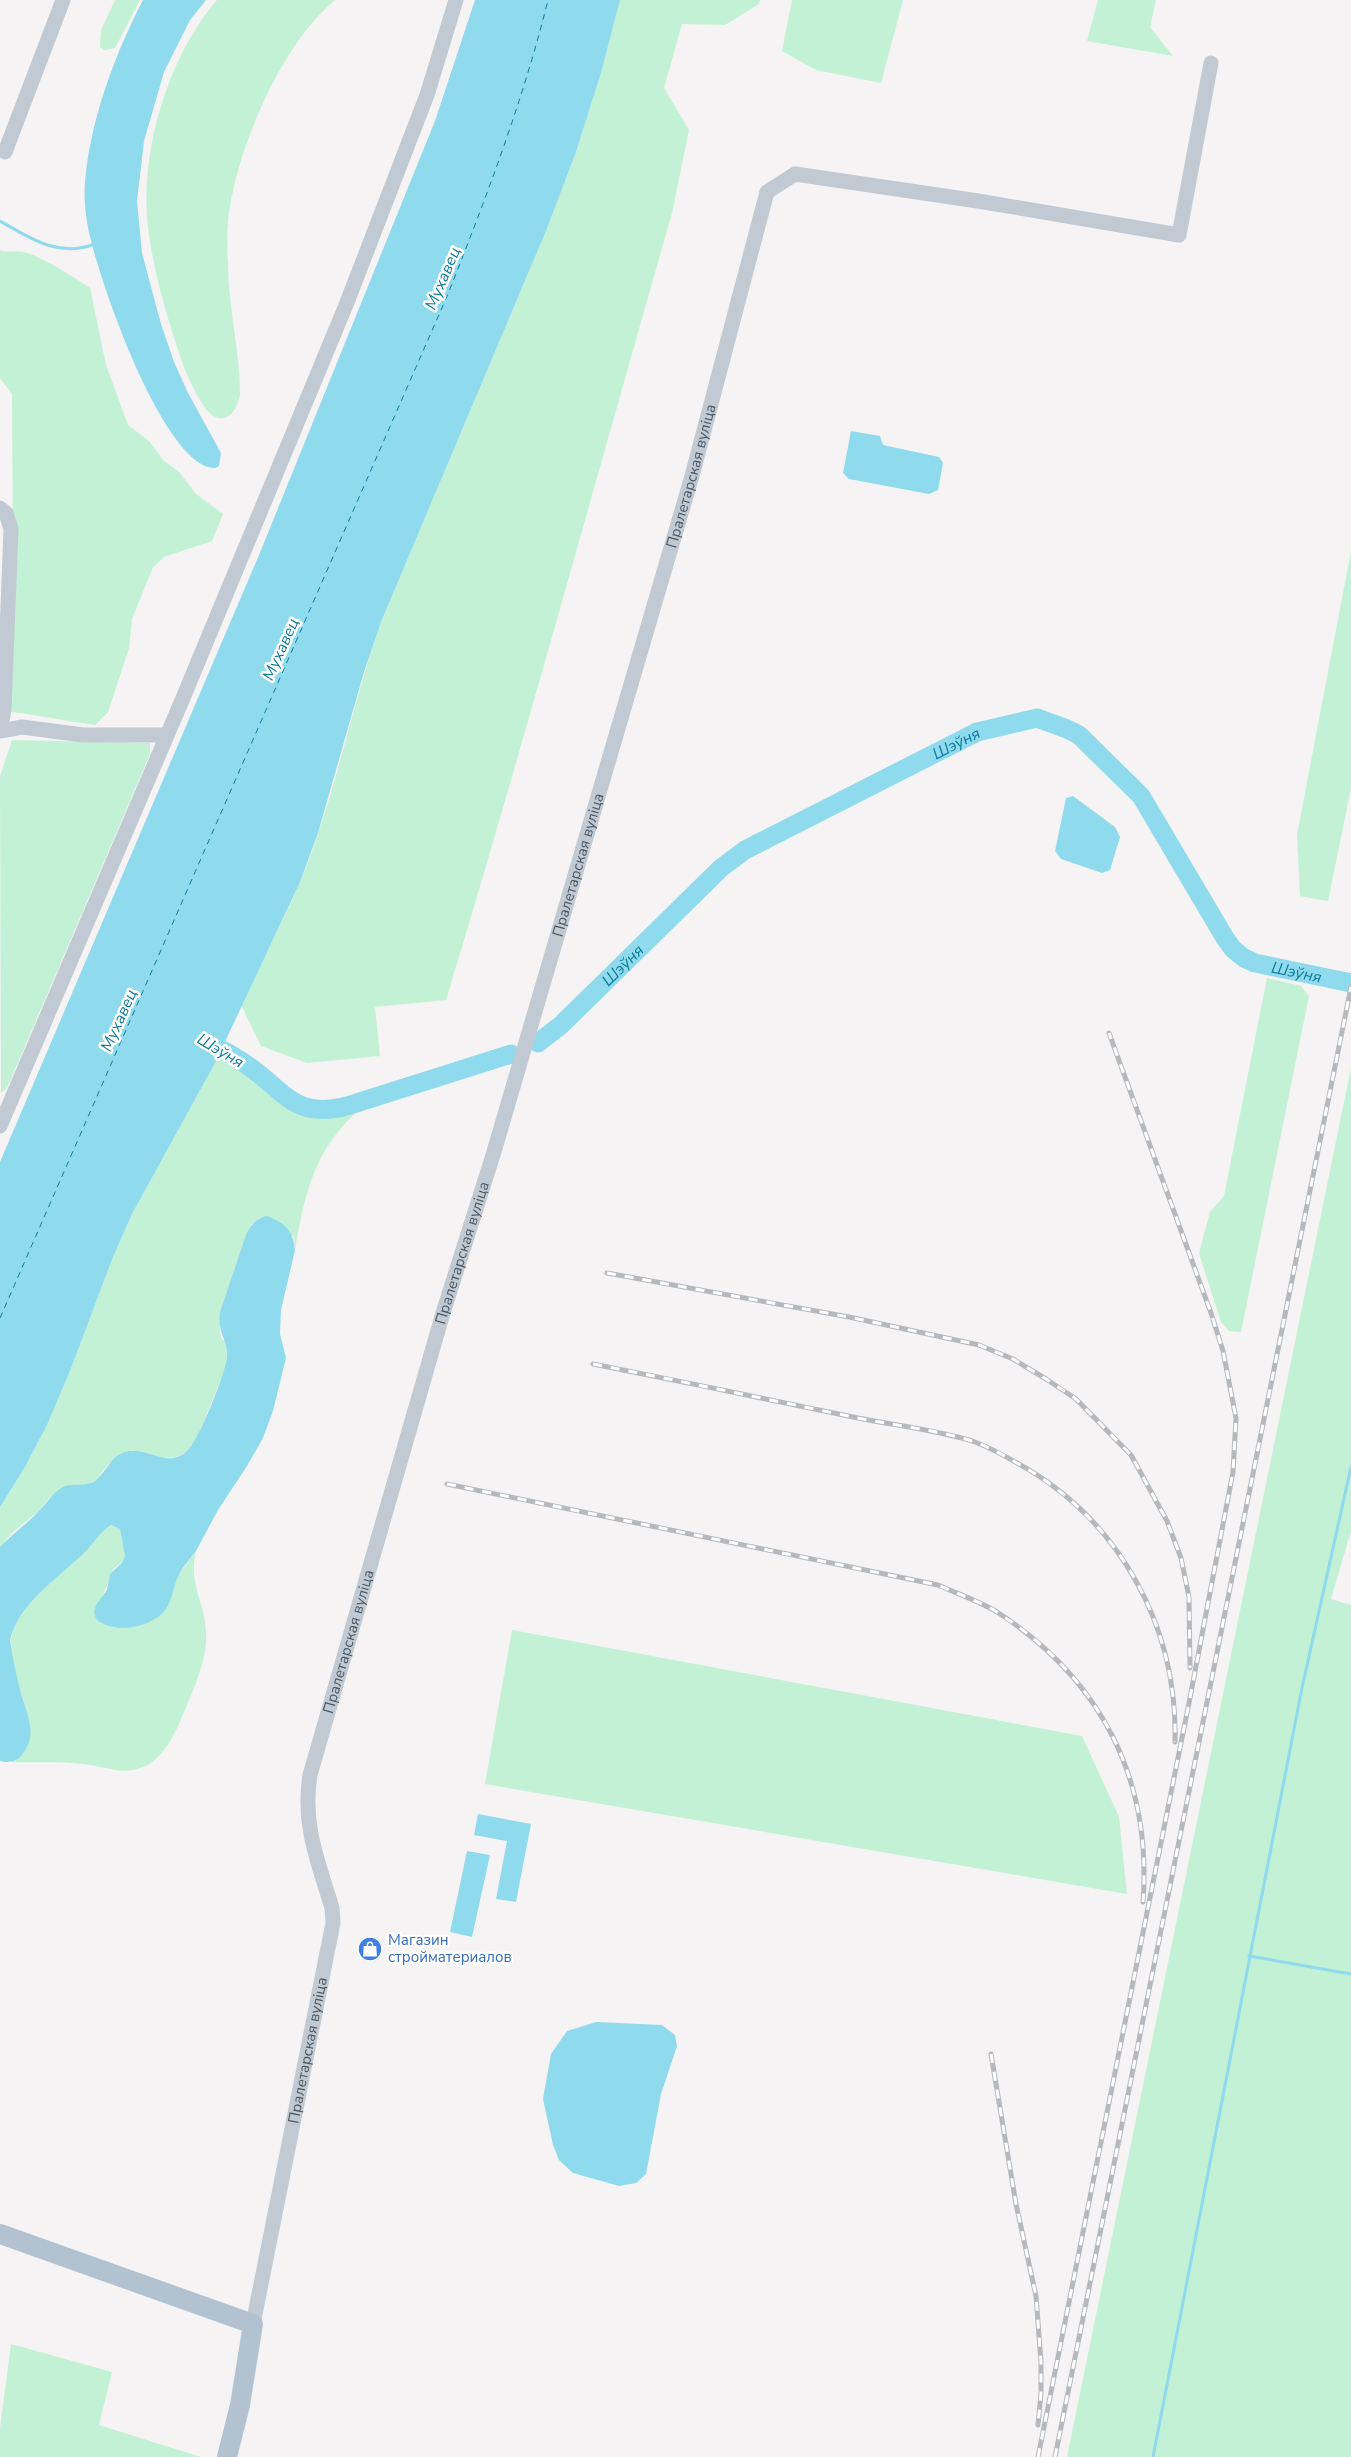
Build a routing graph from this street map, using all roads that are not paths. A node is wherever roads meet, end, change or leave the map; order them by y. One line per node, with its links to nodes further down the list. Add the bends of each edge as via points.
1 (63, 0): 4 (street)
2 (456, 0): 7 (street, via 427,95 346,305)
3 (1211, 63): 10 (street, Пралетарская вуліца, via 1179,235 794,174 767,192 692,476 493,1155 443,1313 310,1775 307,1818 332,1908 333,1923)
4 (5, 152)
5 (0, 508): 6 (street, via 6,513 11,529 4,710)
6 (0, 731): 7 (street, via 22,727 83,735)
7 (166, 735): 8 (street)
8 (0, 1126)
9 (0, 2234): 10 (main road)
10 (253, 2324): 11 (main road, Пралетарская вуліца, via 240,2405)
11 (227, 2457)

